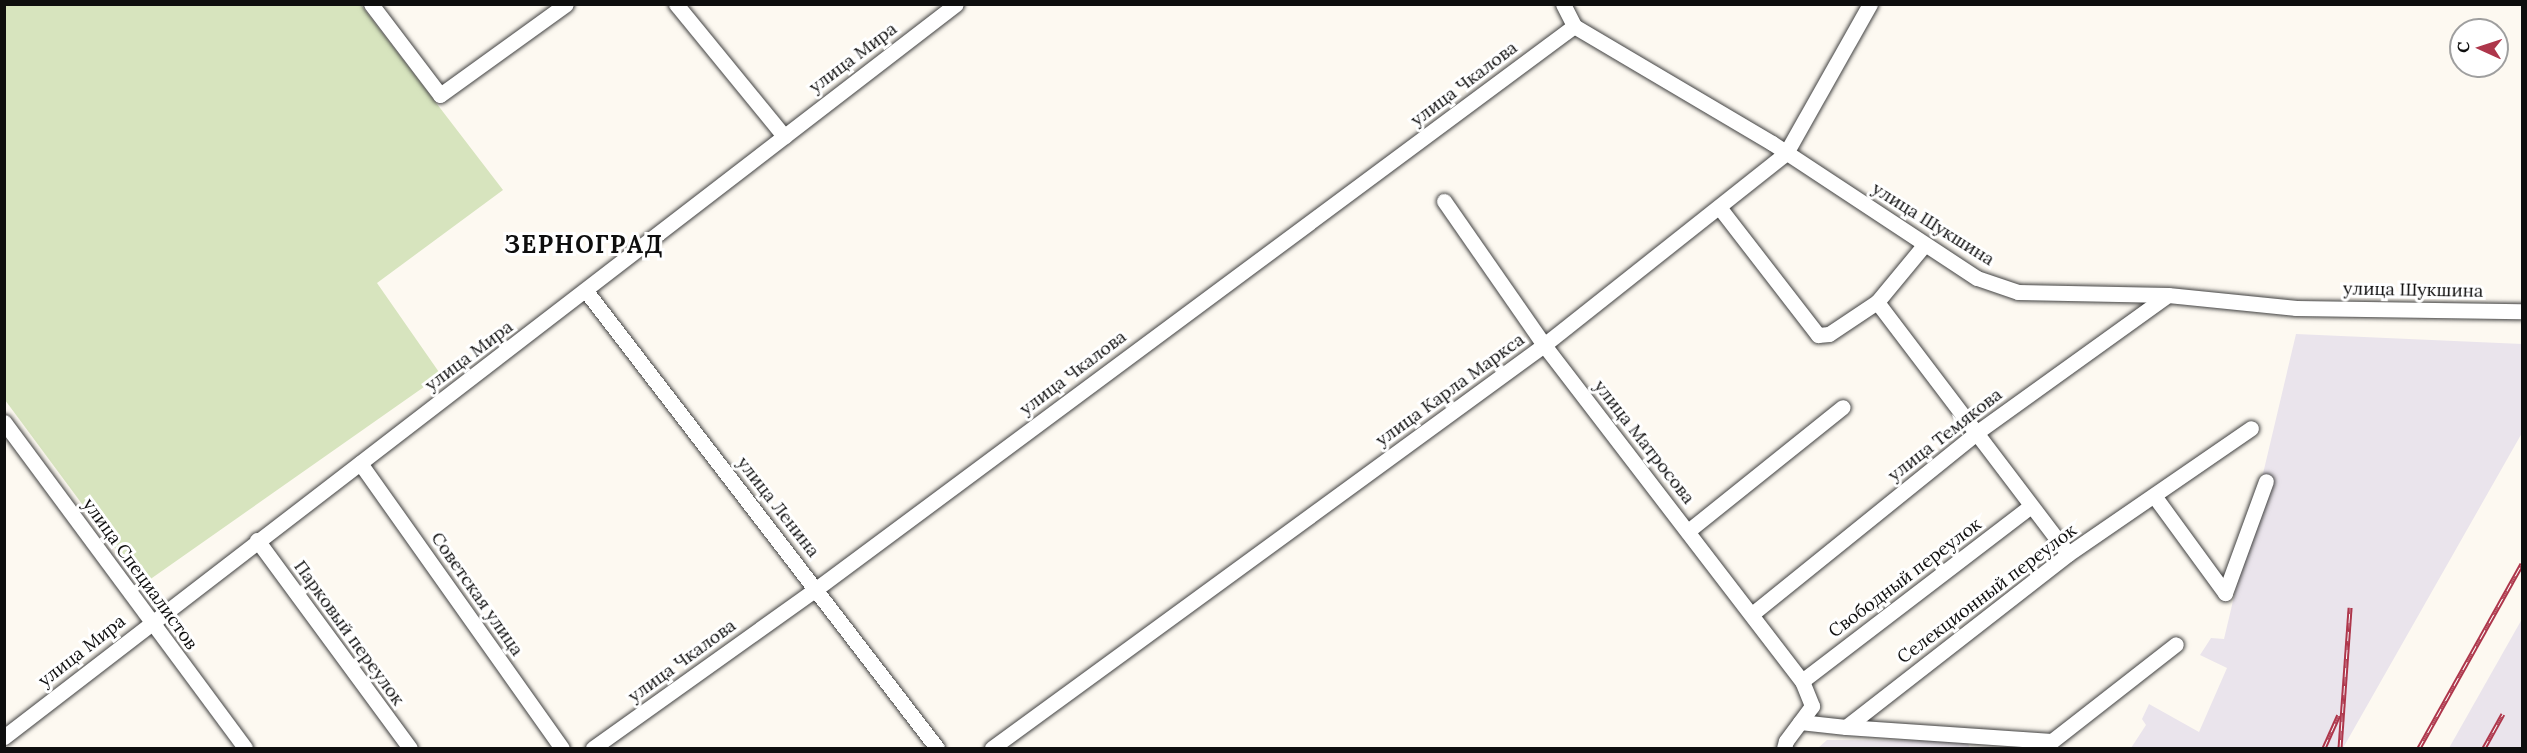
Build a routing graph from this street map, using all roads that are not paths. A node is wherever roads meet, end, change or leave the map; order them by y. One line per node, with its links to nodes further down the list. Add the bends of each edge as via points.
1 (371, 4): 2 (street, via 441,95)
2 (567, 4)
3 (676, 4): 8 (street)
4 (956, 4): 8 (street, улица Мира)
5 (1563, 4): 7 (street)
6 (1870, 4): 9 (street, улица Карла Маркса)
7 (1574, 26): 9 (street, улица Шукшина); 29 (street, улица Чкалова)
8 (784, 136): 13 (street, улица Мира)
9 (1786, 153): 11 (street, улица Карла Маркса); 12 (street, улица Шукшина)
10 (1444, 201): 17 (street, улица Матросова)
11 (1719, 207): 15 (street, via 1818,335 1829,334); 17 (street, улица Карла Маркса)
12 (1925, 244): 14 (street, улица Шукшина, via 1977,278 2018,292); 15 (street)
13 (586, 291): 22 (street, улица Мира); 29 (street, улица Ленина)
14 (2168, 295): 16 (street, улица Шукшина, via 2296,308); 21 (street, улица Темякова)
15 (1877, 302): 21 (street)
16 (2523, 311)
17 (1544, 345): 26 (street, улица Матросова); 42 (street, улица Карла Маркса)
18 (1843, 407): 26 (street)
19 (4, 422): 31 (street, улица Специалистов)
20 (2251, 428): 24 (street, Селекционный переулок)
21 (1976, 433): 25 (street); 30 (street, улица Темякова)
22 (360, 463): 27 (street, улица Мира); 39 (street, Советская улица)
23 (2266, 482): 24 (street, via 2225,592)
24 (2155, 496): 28 (street, Селекционный переулок)
25 (2031, 506): 28 (street); 33 (street, Свободный переулок)
26 (1688, 531): 30 (street, улица Матросова)
27 (257, 540): 31 (street, улица Мира); 38 (street, Парковый переулок)
28 (2068, 554): 35 (street, Селекционный переулок)
29 (816, 589): 40 (street, улица Чкалова); 41 (street, улица Ленина)
30 (1752, 614): 33 (street, улица Матросова)
31 (152, 621): 36 (street, улица Мира); 37 (street, улица Специалистов)
32 (2176, 644): 35 (street, via 2052,741)
33 (1802, 681): 34 (street, улица Матросова, via 1812,706)
34 (1800, 722): 35 (street); 43 (street)
35 (1846, 728)
36 (4, 737)
37 (245, 748)
38 (410, 748)
39 (562, 748)
40 (593, 748)
41 (936, 748)
42 (992, 748)
43 (1784, 748)

